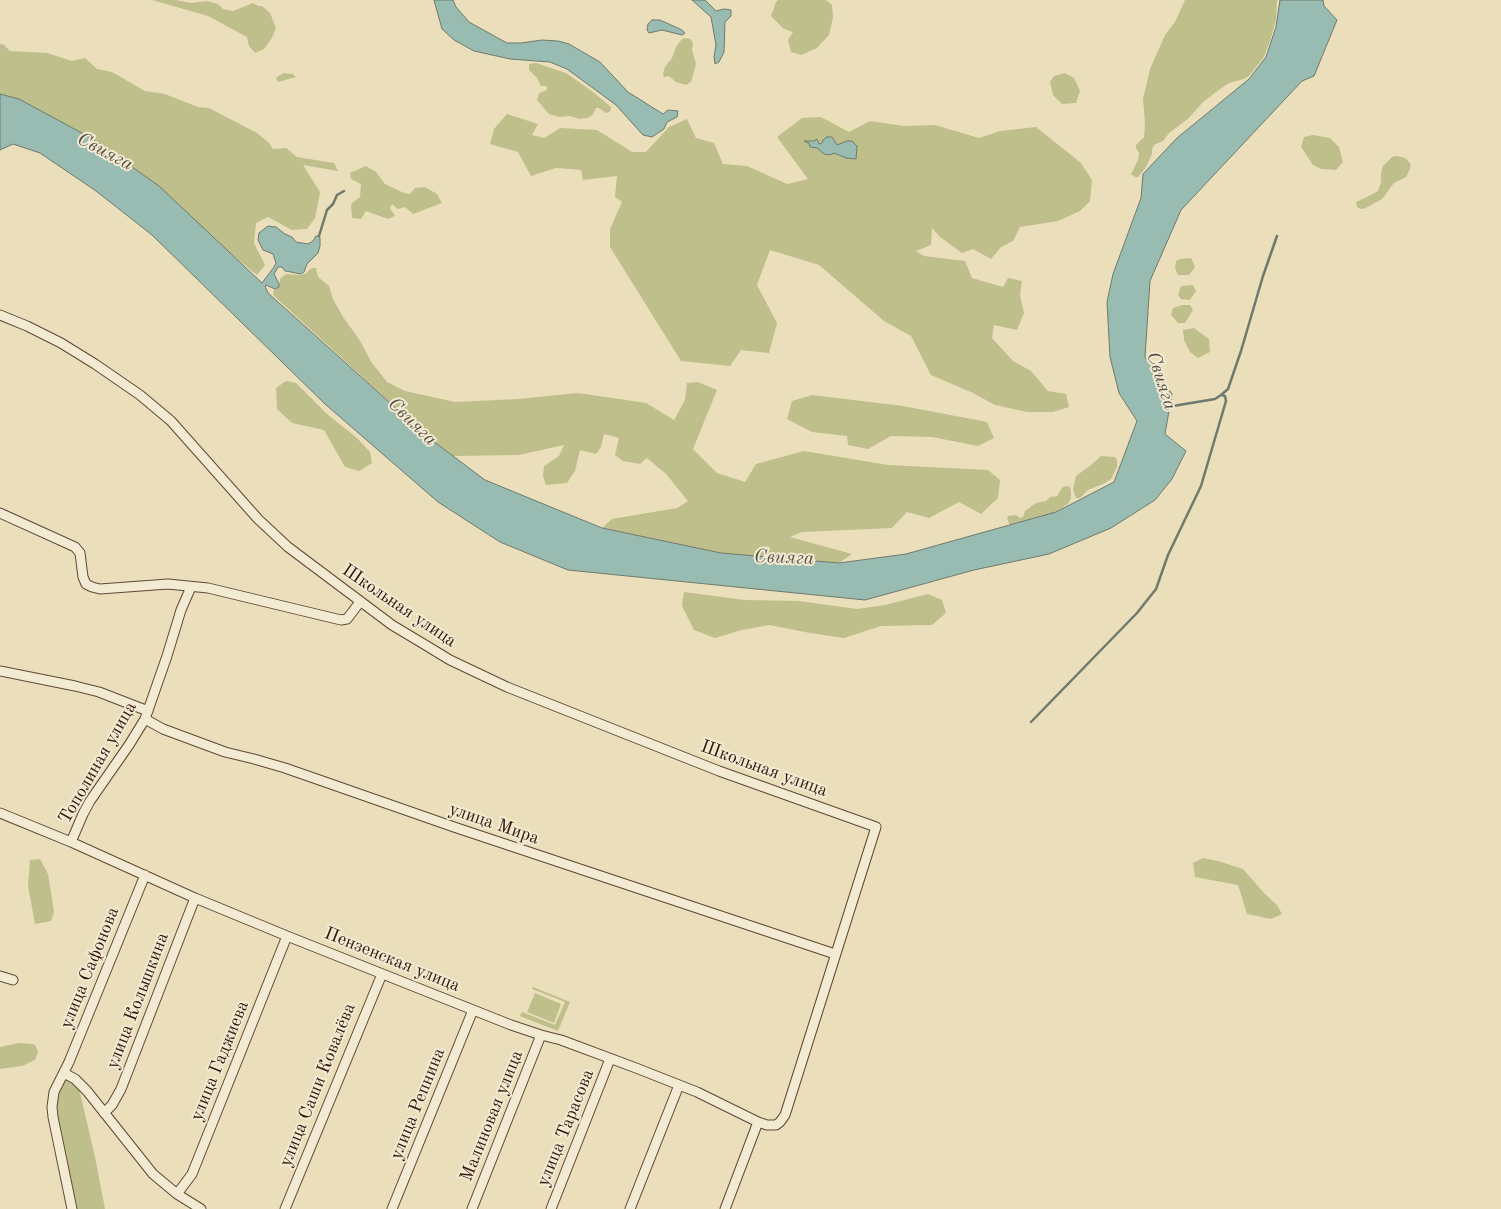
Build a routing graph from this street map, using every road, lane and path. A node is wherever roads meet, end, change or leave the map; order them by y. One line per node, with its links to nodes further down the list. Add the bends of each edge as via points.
1 (0, 315): 4 (street, Школьная улица, via 60,343 140,395 171,421 258,519 288,547)
2 (0, 513): 3 (street, via 75,547 80,553 86,584 92,588 168,584)
3 (191, 587): 4 (street, via 208,588 341,620 347,619); 6 (street, Тополиная улица, via 180,610)
4 (360, 602): 12 (street, Школьная улица, via 426,646 486,678 719,771 876,827)
5 (0, 671): 6 (street, улица Мира, via 99,692)
6 (146, 715): 8 (street, Тополиная улица, via 90,801); 12 (street, улица Мира, via 163,729 225,752 285,768)
7 (0, 814): 8 (street, Пензенская улица)
8 (71, 842): 9 (street, Пензенская улица)
9 (145, 875): 10 (street, Пензенская улица); 19 (street, улица Сафонова)
10 (195, 898): 11 (street, Пензенская улица); 21 (street, улица Колышкина, via 121,1090)
11 (287, 936): 13 (street, Пензенская улица); 23 (street, улица Гаджиева, via 192,1174)
12 (835, 954): 22 (street, Пензенская улица, via 784,1115 776,1125)
13 (382, 974): 16 (street, Пензенская улица); 26 (street, улица Саши Ковалёва)
14 (0, 976): 15 (street)
15 (12, 980)
16 (473, 1010): 17 (street, Пензенская улица); 27 (street, улица Репнина)
17 (541, 1035): 18 (street, Пензенская улица); 28 (street, Малиновая улица)
18 (610, 1059): 20 (street, Пензенская улица); 29 (street, улица Тарасова)
19 (64, 1073): 21 (street, via 75,1079); 24 (street, улица Сафонова, via 54,1092 52,1107)
20 (678, 1086): 22 (street, Пензенская улица); 30 (street)
21 (104, 1113): 23 (street, via 153,1174)
22 (758, 1122): 31 (street)
23 (177, 1194): 25 (street)
24 (72, 1209)
25 (201, 1209)
26 (285, 1209)
27 (392, 1209)
28 (472, 1209)
29 (551, 1209)
30 (630, 1209)
31 (725, 1209)

